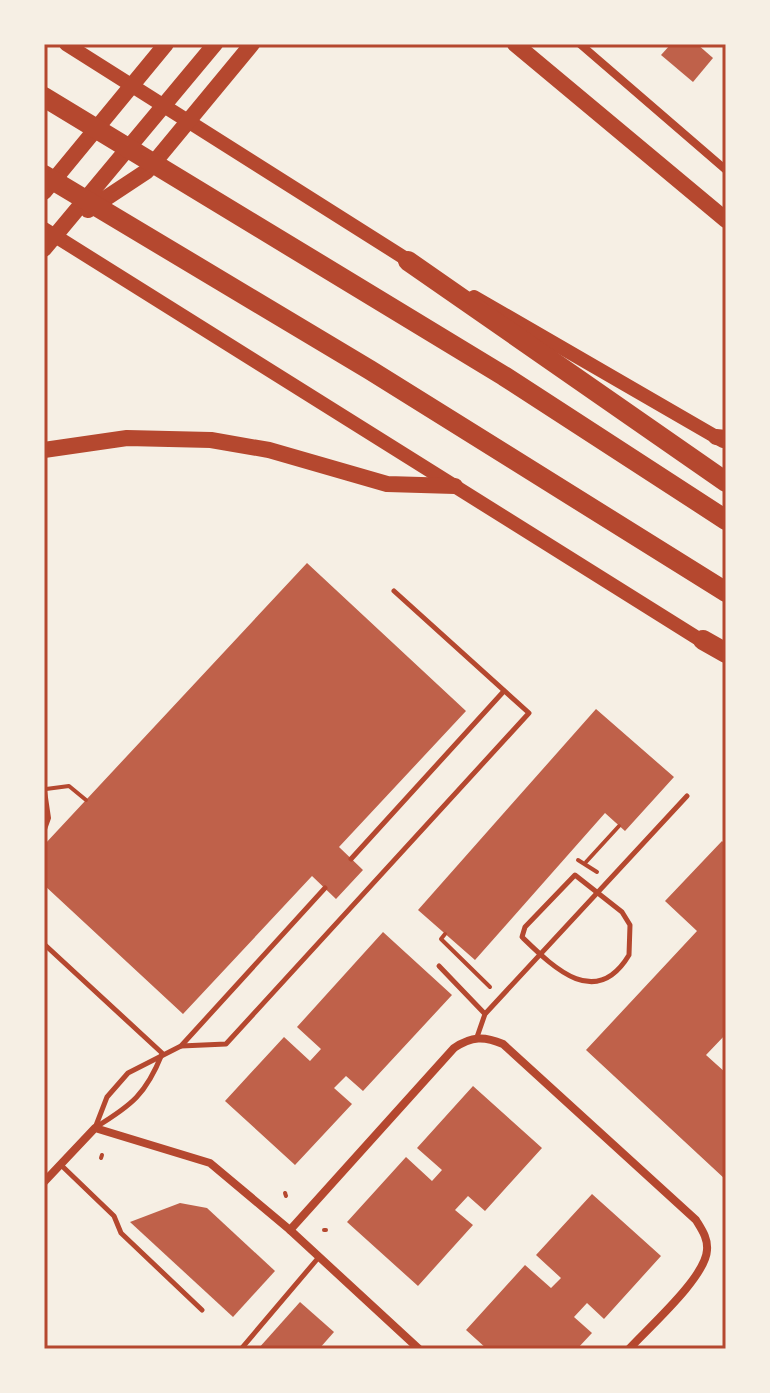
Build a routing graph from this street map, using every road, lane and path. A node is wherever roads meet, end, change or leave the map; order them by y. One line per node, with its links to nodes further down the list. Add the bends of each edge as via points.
1 (66, 44): 16 (main road)
2 (215, 44): 13 (main road)
3 (252, 44): 13 (main road, via 147,171)
4 (515, 44): 12 (main road)
5 (580, 44): 8 (street)
6 (162, 49): 9 (main road)
7 (44, 97): 21 (highway, via 504,376)
8 (726, 170)
9 (52, 174): 10 (main road); 11 (main road); 23 (highway)
10 (44, 183)
11 (44, 192)
12 (726, 220)
13 (63, 226): 15 (main road)
14 (44, 229): 20 (main road)
15 (44, 249)
16 (408, 261): 17 (main road); 19 (highway)
17 (723, 439)
18 (44, 450): 20 (main road, via 127,438 211,440 281,453 387,484)
19 (726, 482)
20 (455, 486): 24 (main road)
21 (726, 520)
22 (394, 591): 26 (lane)
23 (726, 592)
24 (703, 640): 25 (highway)
25 (726, 656)
26 (504, 691): 32 (lane); 41 (lane, via 529,713 226,1044)
27 (45, 787): 29 (path, via 69,786); 31 (path, via 49,818)
28 (687, 796): 35 (lane)
29 (86, 800)
30 (619, 826): 33 (path)
31 (44, 832)
32 (351, 859)
33 (586, 862)
34 (325, 888): 41 (lane)
35 (598, 891): 37 (lane); 37 (lane, via 581,875 571,877 522,932); 37 (lane, via 630,925 629,955 621,968 596,982 582,981)
36 (44, 944): 42 (lane)
37 (540, 954): 39 (lane)
38 (439, 966): 39 (lane)
39 (485, 1014): 40 (lane)
40 (477, 1037): 46 (street, via 454,1048); 51 (street, via 503,1044 696,1220 705,1236 708,1250 697,1275)
41 (181, 1046): 42 (lane)
42 (162, 1053): 43 (lane, via 150,1084 130,1106); 43 (lane, via 128,1073 107,1097)
43 (95, 1128): 44 (street); 46 (street, via 210,1163)
44 (60, 1164): 45 (street); 48 (lane, via 114,1216 121,1233)
45 (44, 1182)
46 (290, 1230): 47 (street)
47 (319, 1257): 49 (lane); 50 (street)
48 (202, 1310)
49 (241, 1349)
50 (419, 1349)
51 (629, 1349)

